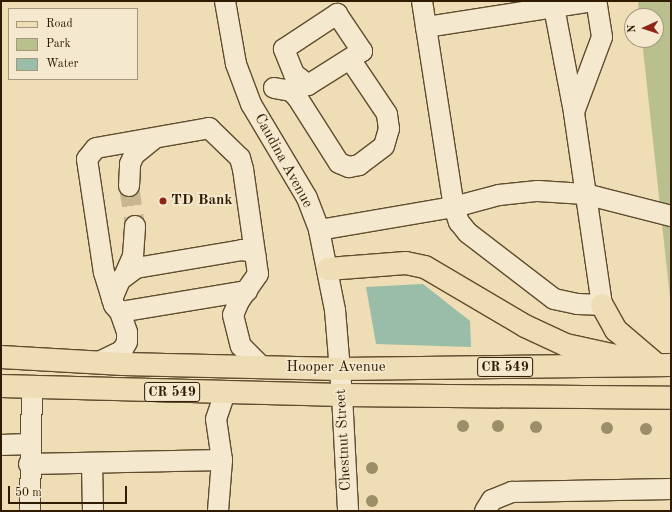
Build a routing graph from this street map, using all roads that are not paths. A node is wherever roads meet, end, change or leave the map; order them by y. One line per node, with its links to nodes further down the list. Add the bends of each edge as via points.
1 (225, 1): 9 (street, Caudina Avenue, via 236,64)
2 (422, 1): 5 (street)
3 (595, 1): 4 (street); 10 (street, via 602,37)
4 (554, 7): 5 (street); 10 (street)
5 (426, 27): 14 (street)
6 (350, 59): 7 (street, via 308,84); 7 (street, via 362,51 338,14 284,49); 8 (street, via 387,114 389,129 384,146 359,165 349,167 339,163 297,97 291,91)
7 (294, 74): 8 (street)
8 (274, 88): 9 (street)
9 (251, 103): 17 (street, Caudina Avenue, via 307,198)
10 (574, 112): 13 (street)
11 (155, 138): 12 (street, via 134,155 130,164); 18 (street, via 209,128 240,158); 22 (street, via 96,148 87,159 104,273)
12 (129, 186)
13 (586, 194): 14 (street, via 538,191 499,195); 15 (street); 23 (street)
14 (454, 207): 17 (street); 23 (street, via 468,233 554,299)
15 (671, 216)
16 (135, 226): 20 (street, via 132,256)
17 (319, 230): 19 (street, Caudina Avenue)
18 (256, 257): 20 (street, via 250,251 242,250 136,268); 21 (street, via 258,274)
19 (328, 269): 26 (main road, via 406,263 425,267 525,326 566,345); 28 (street, Caudina Avenue, via 335,310)
20 (126, 274): 22 (street)
21 (247, 291): 22 (street); 27 (street, via 239,300 234,315 236,336 241,346)
22 (116, 305): 25 (street, via 127,332 127,342 122,351)
23 (602, 305): 26 (main road, via 616,330)
24 (1, 357): 25 (main road, Hooper Avenue / CR 549)
25 (97, 363): 27 (main road, Hooper Avenue / CR 549)
26 (664, 365): 28 (main road, Hooper Avenue / CR 549)
27 (262, 368): 28 (main road, Hooper Avenue / CR 549)
28 (340, 369): 32 (street, Chestnut Street)
29 (1, 386): 30 (main road, Hooper Avenue / CR 549)
30 (32, 389): 31 (main road, Hooper Avenue / CR 549); 34 (street)
31 (225, 393): 32 (main road, Hooper Avenue / CR 549); 36 (street, via 216,419)
32 (342, 395): 33 (main road, Hooper Avenue / CR 549); 43 (street, Chestnut Street)
33 (671, 398)
34 (29, 444): 35 (street); 38 (street)
35 (1, 445)
36 (222, 460): 37 (street); 42 (street)
37 (92, 463): 38 (street); 41 (street)
38 (29, 464): 40 (street)
39 (671, 489): 44 (street, via 512,492 492,500)
40 (30, 511)
41 (94, 511)
42 (218, 511)
43 (348, 511)
44 (485, 511)

